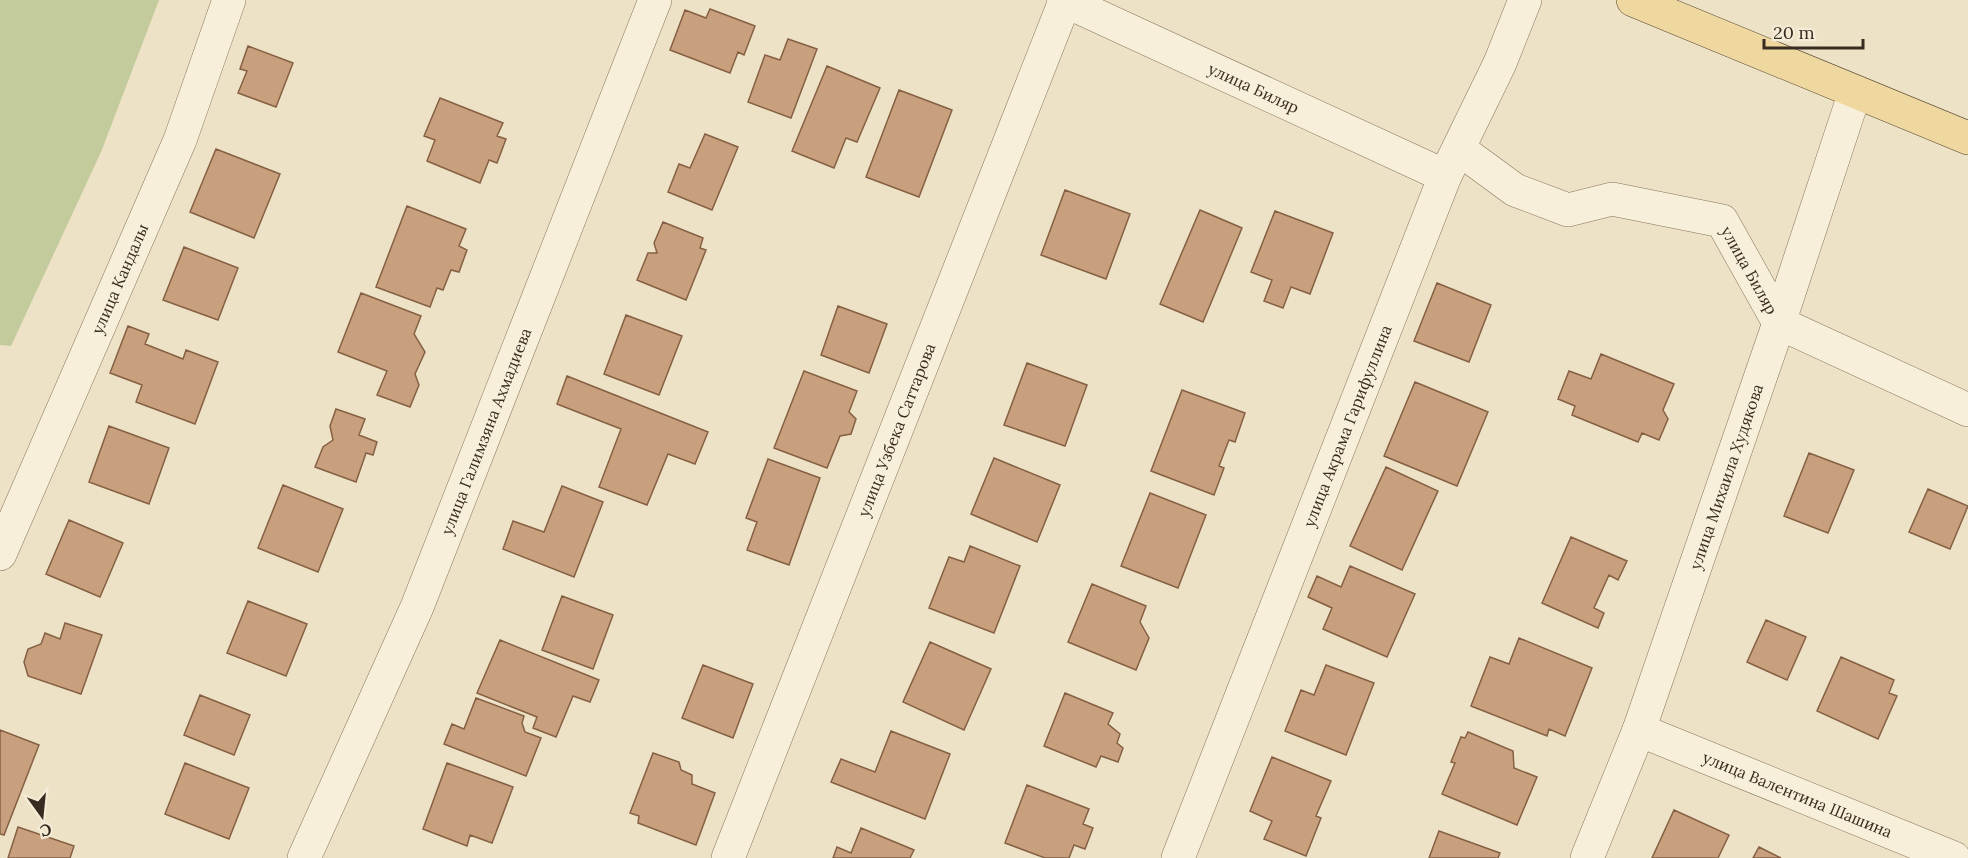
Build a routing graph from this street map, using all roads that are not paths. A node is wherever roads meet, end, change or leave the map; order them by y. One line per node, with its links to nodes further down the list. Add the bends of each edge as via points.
1 (229, 0): 11 (street, улица Кандалы, via 180,140)
2 (655, 0): 13 (street, улица Галимзяна Ахмадиева, via 417,607)
3 (1064, 0): 8 (street, улица Биляр); 14 (street, улица Узбека Саттарова)
4 (1525, 0): 8 (street, улица Акрама Гарифуллина)
5 (1633, 0): 6 (main road)
6 (1855, 92): 7 (main road); 9 (street, улица Михаила Худякова)
7 (1968, 138)
8 (1452, 163): 9 (street, улица Биляр, via 1568,210 1612,199 1722,221); 15 (street, улица Акрама Гарифуллина)
9 (1779, 323): 10 (street, улица Биляр); 12 (street, улица Михаила Худякова)
10 (1968, 410)
11 (0, 554)
12 (1639, 730): 16 (street, улица Михаила Худякова); 17 (street, улица Валентина Шашина)
13 (304, 858)
14 (728, 858)
15 (1178, 858)
16 (1587, 858)
17 (1954, 858)

